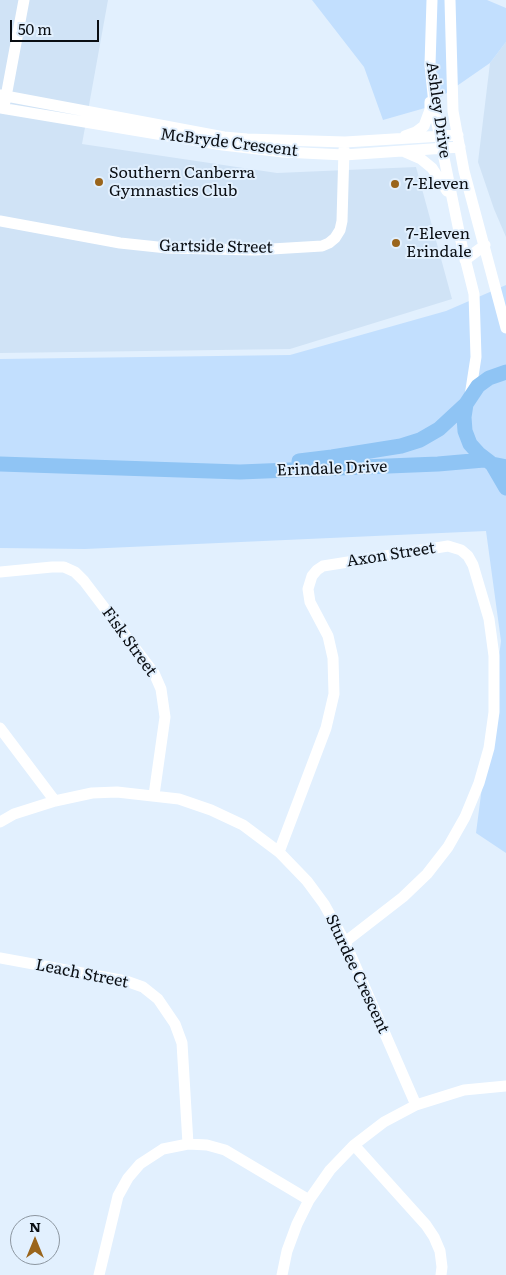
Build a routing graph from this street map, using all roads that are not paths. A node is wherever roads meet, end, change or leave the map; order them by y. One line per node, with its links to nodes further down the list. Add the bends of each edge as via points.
1 (24, 0): 5 (street)
2 (432, 0): 4 (street, Ashley Drive, via 430,65)
3 (450, 0): 8 (street, Ashley Drive, via 450,65)
4 (433, 81): 9 (street, Ashley Drive); 10 (street, via 429,95 430,110 424,126)
5 (3, 96): 6 (street); 7 (street, McBryde Crescent)
6 (2, 108): 7 (street, McBryde Crescent)
7 (185, 134): 11 (street, McBryde Crescent)
8 (458, 135): 9 (street, McBryde Crescent); 13 (street, Ashley Drive)
9 (440, 136): 10 (street, McBryde Crescent); 14 (street, Ashley Drive)
10 (394, 139): 12 (street, McBryde Crescent)
11 (234, 142): 12 (street, McBryde Crescent); 16 (street, McBryde Crescent, via 283,152)
12 (345, 142): 16 (street, Gartside Street)
13 (460, 147): 14 (street, McBryde Crescent); 19 (street, Ashley Drive)
14 (442, 148): 15 (street, McBryde Crescent); 17 (street, Ashley Drive)
15 (403, 151): 16 (street, McBryde Crescent); 17 (street, via 432,168)
16 (344, 154): 18 (street, Gartside Street, via 340,230 335,238 322,246 255,250 167,248 120,243)
17 (452, 201): 20 (street, Ashley Drive)
18 (0, 221)
19 (485, 245): 20 (street); 21 (street, Ashley Drive)
20 (465, 260): 23 (street, Ashley Drive, via 474,294 476,357)
21 (506, 328)
22 (506, 372): 23 (main road, Erindale Drive, via 488,378)
23 (468, 400): 25 (main road, via 464,418 470,444); 26 (main road, Erindale Drive, via 439,429 401,446 332,458)
24 (0, 464): 26 (main road, Erindale Drive)
25 (494, 464): 26 (main road, Erindale Drive, via 240,472); 27 (main road)
26 (180, 470)
27 (506, 488)
28 (0, 572): 30 (street, Fisk Street, via 52,567 75,572 154,673 161,689 165,717)
29 (0, 728): 31 (street)
30 (154, 796): 31 (street, Sturdee Crescent, via 117,792); 33 (street, Sturdee Crescent, via 179,799 212,810 243,826)
31 (55, 801): 32 (street, Sturdee Crescent)
32 (0, 822)
33 (279, 852): 34 (street, Sturdee Crescent, via 308,881); 34 (street, Axon Street, via 326,728 334,694 333,658 328,636 310,602 308,589 312,576 323,566 448,546 461,550 473,565 489,619 494,656 494,712 479,784 466,817 427,874)
34 (345, 942): 37 (street, Sturdee Crescent)
35 (0, 958): 38 (street, Leach Street, via 126,981 158,999 175,1024 182,1044)
36 (506, 1086): 37 (street, via 464,1090)
37 (416, 1105): 39 (street, via 384,1122)
38 (188, 1144): 40 (street, via 225,1150); 41 (street, via 163,1149 140,1164 128,1178 115,1206)
39 (354, 1145): 40 (street, via 330,1170); 43 (street, via 434,1237 440,1251)
40 (309, 1200): 42 (street, via 287,1251)
41 (99, 1275)
42 (282, 1275)
43 (441, 1275)

